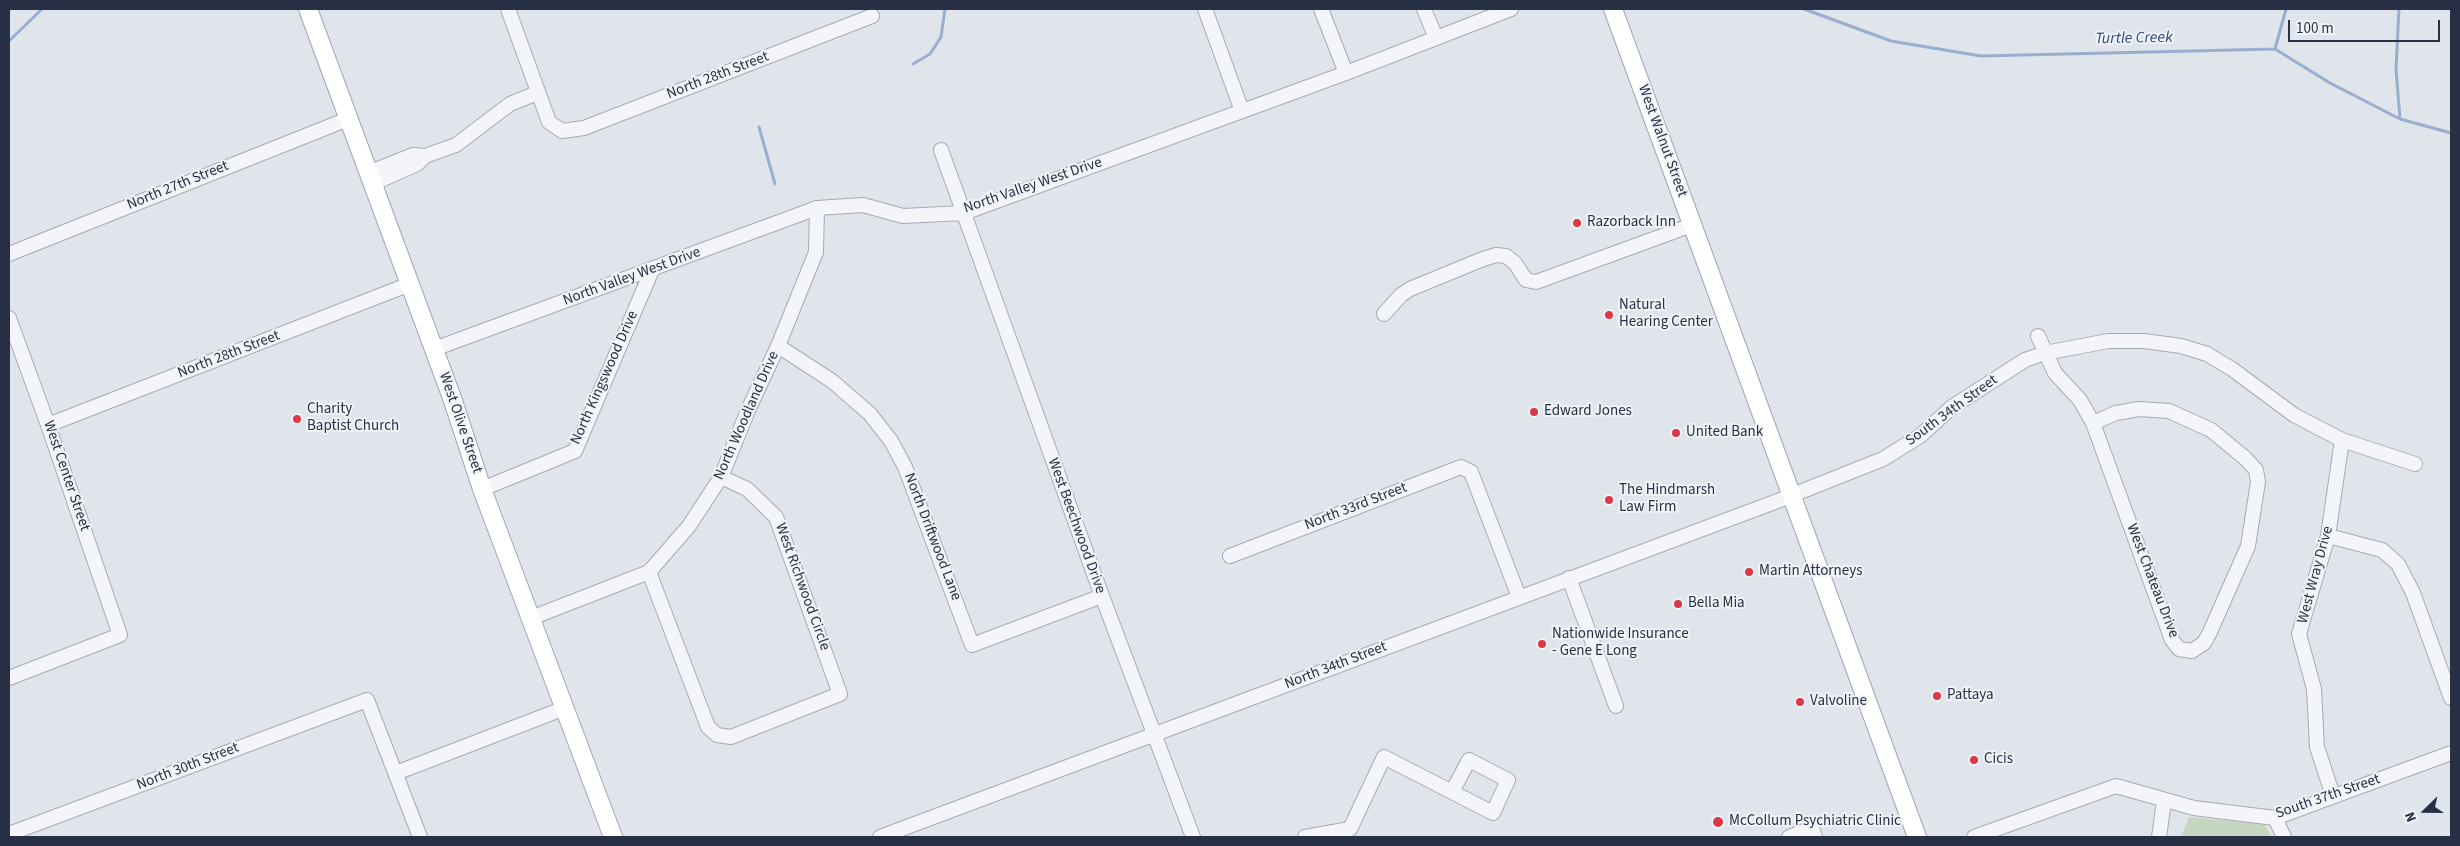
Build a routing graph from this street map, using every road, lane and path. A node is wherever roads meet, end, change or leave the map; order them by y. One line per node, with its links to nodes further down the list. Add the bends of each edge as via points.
1 (308, 9): 13 (main road, West Olive Street)
2 (508, 9): 11 (street)
3 (1205, 9): 12 (street)
4 (1321, 9): 10 (street)
5 (1424, 9): 9 (street)
6 (1511, 9): 9 (street, North Valley West Drive)
7 (1613, 9): 18 (main road, West Walnut Street)
8 (872, 16): 11 (street, North 28th Street, via 584,128 562,131 549,122)
9 (1436, 38): 10 (street, North Valley West Drive)
10 (1346, 73): 12 (street, North Valley West Drive)
11 (537, 93): 15 (street, via 510,104 456,145 425,156 417,164)
12 (1242, 111): 17 (street, North Valley West Drive)
13 (348, 118): 15 (main road, West Olive Street); 19 (street, North 27th Street)
14 (941, 150): 17 (street, West Beechwood Drive)
15 (370, 178): 21 (main road, West Olive Street)
16 (818, 208): 17 (street, North Valley West Drive, via 863,205 903,216); 20 (street, North Valley West Drive); 25 (street, North Woodland Drive, via 816,252)
17 (964, 213): 39 (street, West Beechwood Drive)
18 (1692, 225): 22 (street, via 1536,282 1526,280 1506,256 1482,259 1410,289); 34 (main road, West Walnut Street)
19 (9, 254)
20 (652, 270): 26 (street, North Valley West Drive); 33 (street, North Kingswood Drive, via 574,451)
21 (410, 284): 26 (main road, West Olive Street); 29 (street, North 28th Street)
22 (1384, 314)
23 (9, 318): 29 (street, West Center Street)
24 (2038, 336): 27 (street, West Chateau Drive)
25 (778, 346): 32 (street, North Woodland Drive); 39 (street, North Driftwood Lane, via 832,380 870,414 890,441 905,467 972,645)
26 (434, 349): 33 (main road, West Olive Street)
27 (2045, 353): 28 (street, West Chateau Drive, via 2054,373 2080,400); 30 (street, South 34th Street, via 2108,341 2181,346 2207,354 2294,415); 34 (street, South 34th Street, via 2025,360 1960,402 1920,436 1883,459)
28 (2093, 423): 28 (street, West Chateau Drive, via 2172,640 2179,649 2192,650 2204,643 2210,632 2248,546 2258,482 2256,470 2211,430 2169,411 2139,408 2116,412)
29 (48, 425): 42 (street, West Center Street, via 120,635)
30 (2342, 440): 31 (street, South 34th Street); 35 (street, West Wray Drive)
31 (2415, 464)
32 (721, 477): 37 (street, North Woodland Drive, via 689,526); 37 (street, West Richwood Circle, via 747,489 776,517 840,694 731,737 717,735 708,726)
33 (482, 489): 41 (main road, West Olive Street)
34 (1792, 496): 38 (street, North 34th Street); 61 (main road, West Walnut Street)
35 (2328, 536): 43 (street, via 2382,550 2398,564); 50 (street, West Wray Drive, via 2299,634 2314,689 2317,747)
36 (1230, 556): 40 (street, North 33rd Street, via 1461,467 1471,472)
37 (649, 572): 41 (street, North Woodland Drive)
38 (1569, 578): 40 (street, North 34th Street); 44 (street)
39 (1102, 596): 46 (street, West Beechwood Drive)
40 (1519, 597): 46 (street, North 34th Street)
41 (531, 618): 45 (main road, West Olive Street)
42 (9, 678)
43 (2451, 698)
44 (1616, 706)
45 (565, 708): 48 (street); 55 (main road, West Olive Street)
46 (1155, 735): 56 (street, North 34th Street); 57 (street, West Beechwood Drive)
47 (2451, 753): 50 (street, South 37th Street)
48 (396, 773): 53 (street, North 30th Street, via 367,700); 54 (street)
49 (1452, 792): 58 (street, via 1384,757 1350,829)
50 (2333, 796): 52 (street, South 37th Street)
51 (2164, 801): 52 (street, South 37th Street); 62 (street, South 37th Street, via 2116,786); 63 (street)
52 (2275, 818): 64 (street)
53 (9, 834)
54 (420, 837)
55 (613, 837)
56 (880, 837)
57 (1193, 837)
58 (1306, 837)
59 (1789, 837): 60 (street, via 1812,828)
60 (1816, 837)
61 (1917, 837)
62 (1974, 837)
63 (2159, 837)
64 (2284, 837)

